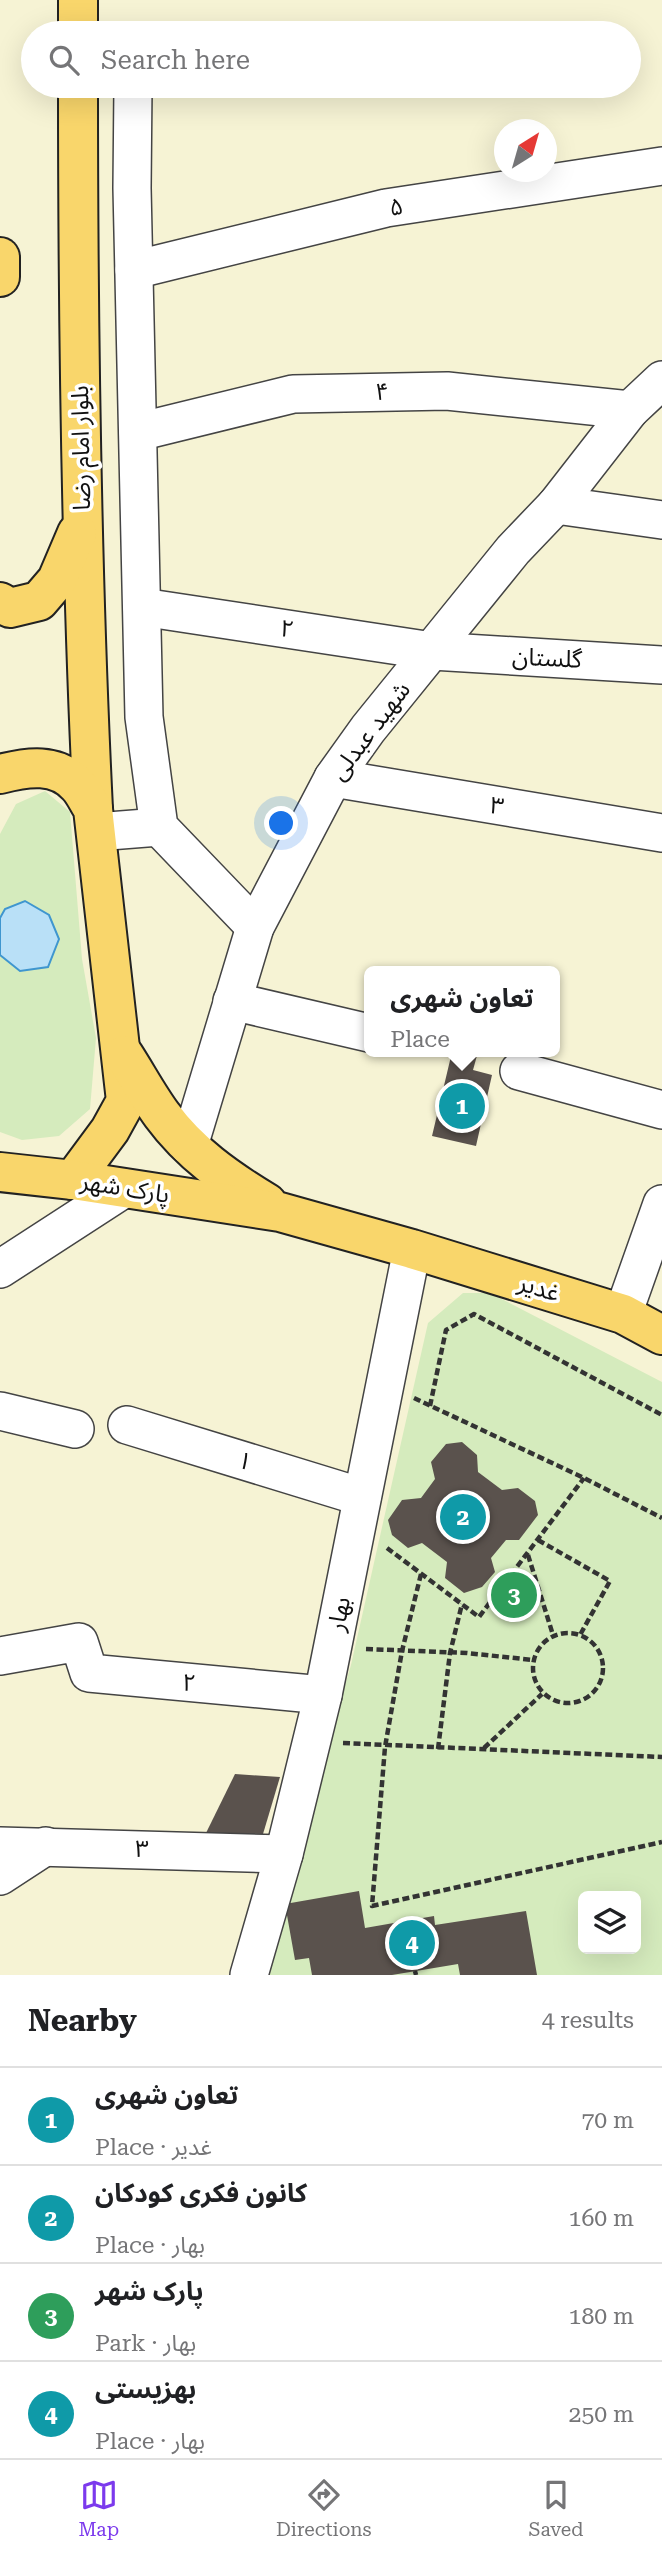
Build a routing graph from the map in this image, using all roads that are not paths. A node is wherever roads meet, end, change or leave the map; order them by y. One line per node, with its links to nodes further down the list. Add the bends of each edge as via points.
1 (78, 0): 2 (main road)
2 (78, 21)
3 (78, 98): 15 (main road, بلوار امام رضا)
4 (133, 98): 8 (street)
5 (662, 166): 8 (street, ۵, via 386,208)
6 (0, 257): 7 (main road)
7 (0, 263): 9 (main road)
8 (134, 270): 12 (street)
9 (0, 277)
10 (662, 380): 11 (street, شهید عبدلی)
11 (630, 410): 12 (street, ۴, via 447,390 293,394); 13 (street, شهید عبدلی)
12 (138, 432): 17 (street)
13 (556, 505): 14 (street); 18 (street, شهید عبدلی, via 513,550)
14 (662, 520)
15 (83, 521): 16 (main road, via 57,580 39,601 10,608); 22 (main road, بلوار امام رضا)
16 (0, 601)
17 (142, 607): 18 (street, ۲); 23 (street, via 144,717)
18 (432, 652): 19 (street, گلستان); 21 (street, شهید عبدلی)
19 (662, 665)
20 (0, 774): 22 (main road, via 25,768 52,769 78,785)
21 (333, 778): 24 (street, ۳); 25 (street, شهید عبدلی)
22 (95, 821): 23 (street); 28 (main road, بلوار امام رضا)
23 (159, 827): 25 (street)
24 (662, 833)
25 (255, 927): 26 (street, شهید عبدلی)
26 (232, 1001): 27 (street); 31 (street, شهید عبدلی)
27 (364, 1032)
28 (122, 1051): 31 (main road, via 162,1116); 33 (main road, بلوار امام رضا, via 126,1101)
29 (519, 1071): 30 (street)
30 (662, 1110)
31 (189, 1146): 36 (main road, via 223,1176)
32 (0, 1172): 33 (main road, پارک شهر)
33 (73, 1180): 34 (main road, پارک شهر)
34 (125, 1188): 36 (main road, پارک شهر); 38 (street)
35 (662, 1204): 39 (street)
36 (280, 1212): 37 (main road, پارک شهر)
37 (412, 1249): 39 (main road, غدیر); 44 (street, بهار)
38 (0, 1269)
39 (623, 1314): 40 (main road, غدیر)
40 (662, 1335)
41 (0, 1410): 43 (street)
42 (127, 1424): 44 (street, ۱)
43 (75, 1429)
44 (359, 1514): 46 (street, بهار)
45 (0, 1656): 46 (street, ۲, via 79,1642 89,1673)
46 (323, 1695): 49 (street, بهار)
47 (0, 1846): 48 (street, ۳)
48 (46, 1846): 49 (street, ۳); 50 (street)
49 (284, 1854): 51 (street, بهار)
50 (0, 1876)
51 (248, 1975)

